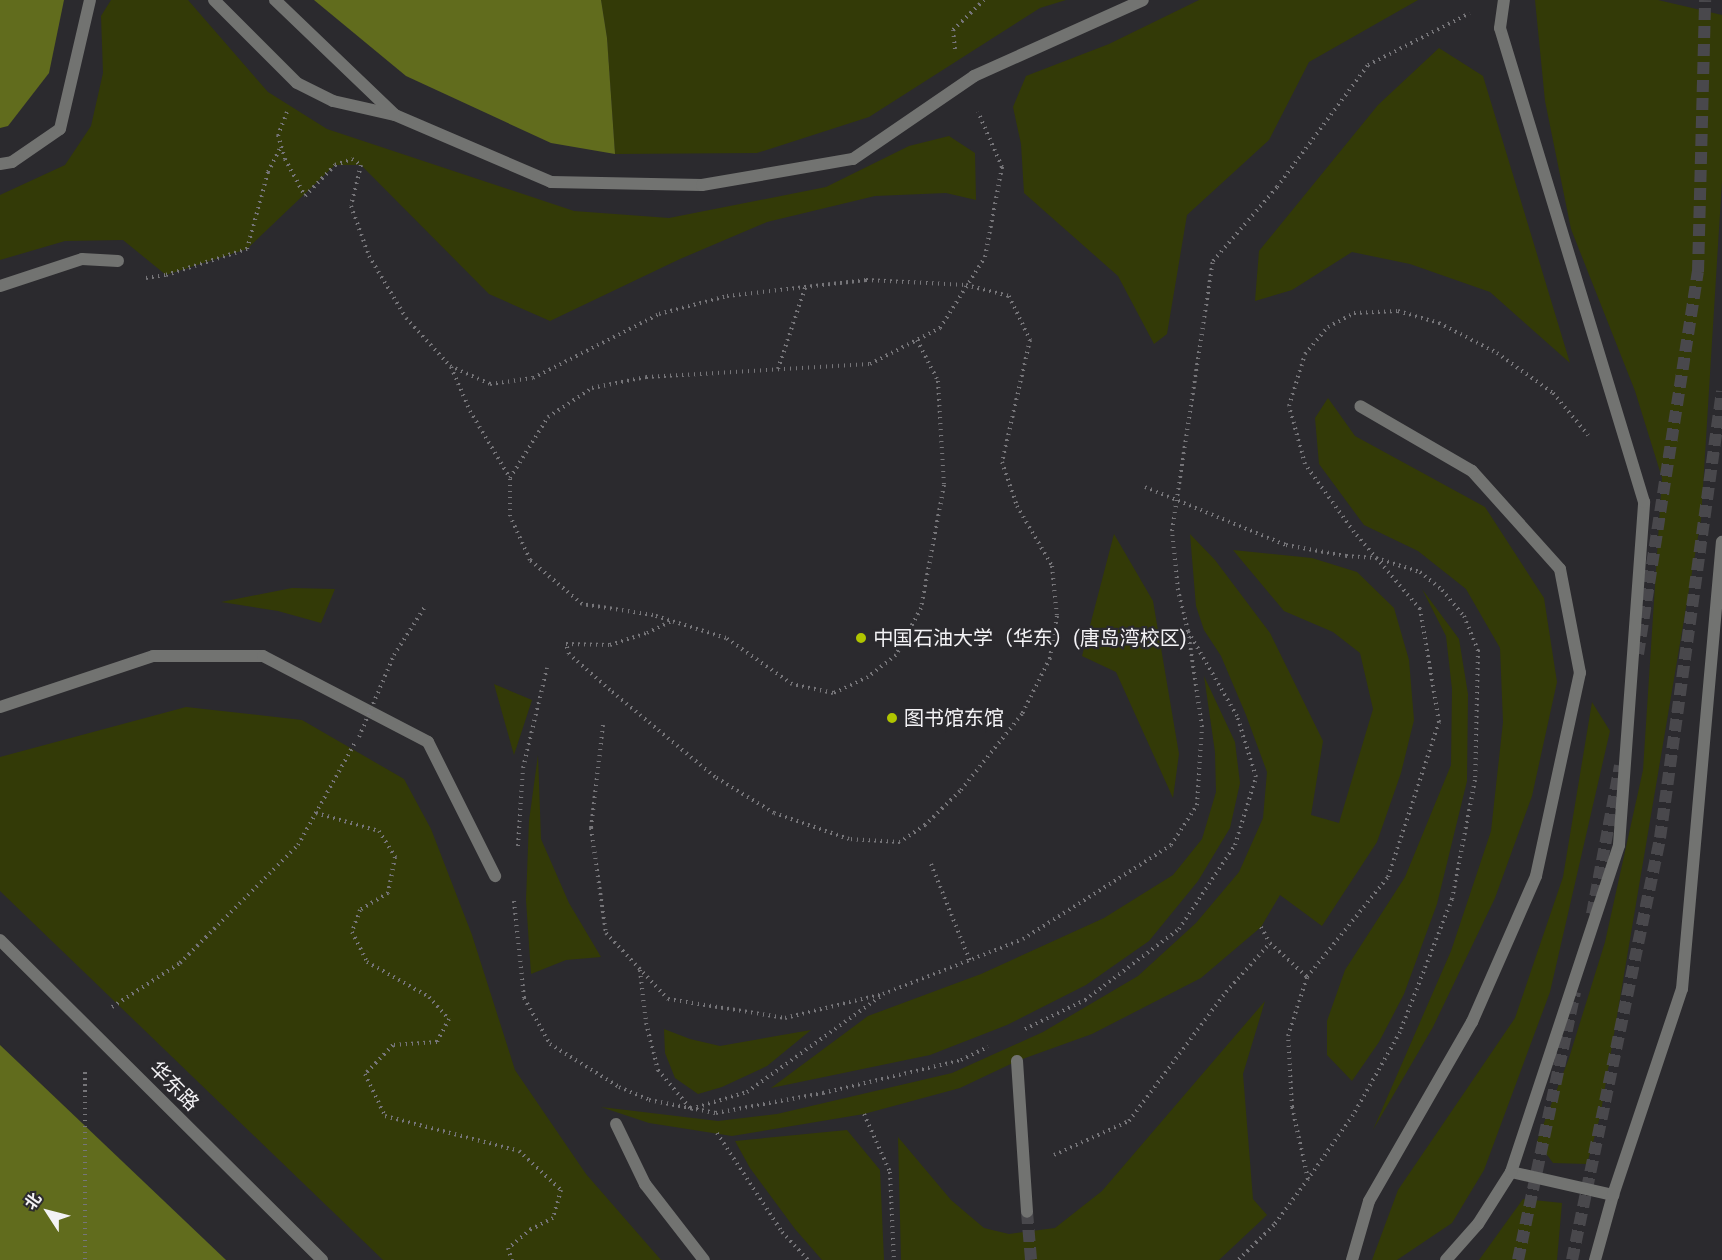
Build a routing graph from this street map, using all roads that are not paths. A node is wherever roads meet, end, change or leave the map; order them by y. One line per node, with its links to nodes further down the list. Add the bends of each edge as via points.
1 (90, 0): 7 (street, via 60,129 12,162)
2 (214, 0): 6 (street, via 297,83 333,101)
3 (274, 0): 6 (street)
4 (1143, 0): 6 (street, via 970,80 853,159 702,185 551,182)
5 (1504, 0): 17 (street, via 1500,28 1644,502 1618,845)
6 (395, 115)
7 (0, 164)
8 (118, 261): 9 (street, via 82,259)
9 (0, 286)
10 (1359, 406): 22 (street, via 1472,471 1560,568 1580,673 1536,876 1472,1022 1369,1201)
11 (1722, 542): 18 (street, via 1682,988)
12 (0, 707): 13 (street, via 153,656 263,656 428,742)
13 (495, 876)
14 (0, 940): 20 (street, 华东路)
15 (1017, 1061): 19 (street)
16 (616, 1124): 21 (street, via 645,1184)
17 (1511, 1172): 18 (street); 23 (street, via 1478,1224)
18 (1613, 1195): 24 (street)
19 (1027, 1212)
20 (322, 1260)
21 (704, 1260)
22 (1352, 1260)
23 (1446, 1260)
24 (1594, 1260)

